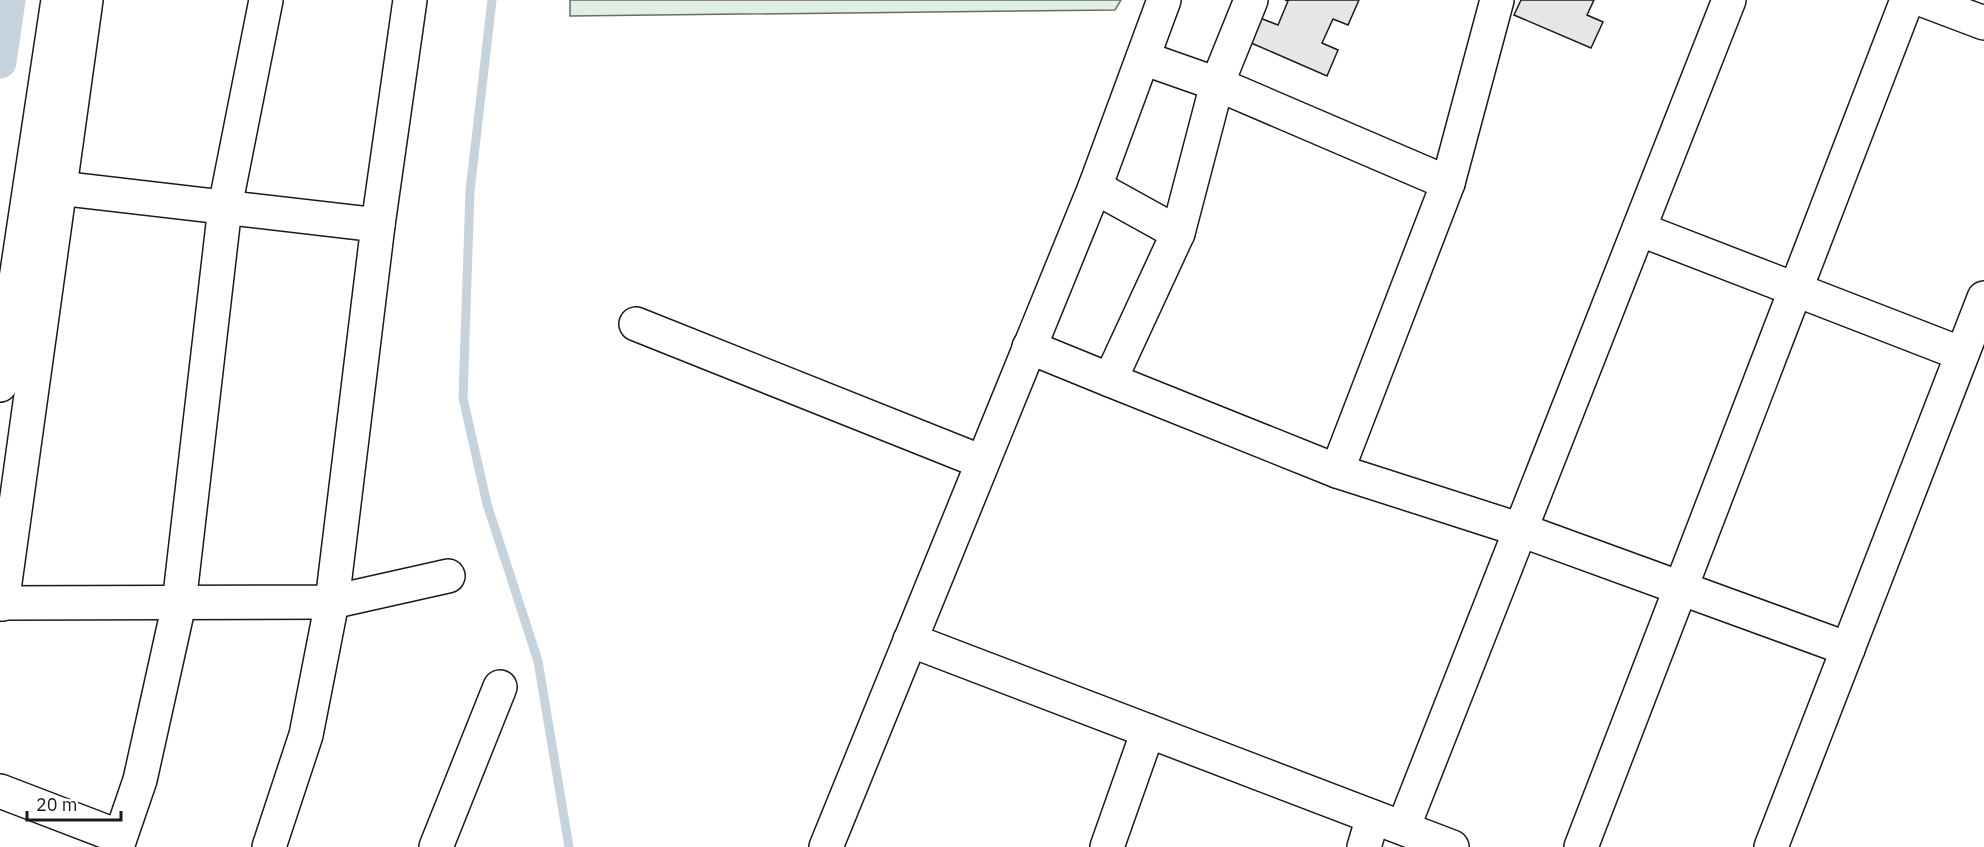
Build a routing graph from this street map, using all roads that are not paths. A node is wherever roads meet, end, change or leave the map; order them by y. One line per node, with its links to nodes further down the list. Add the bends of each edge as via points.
1 (58, 0): 27 (street)
2 (86, 0): 16 (street)
3 (266, 0): 17 (street)
4 (410, 0): 18 (street)
5 (1164, 0): 12 (street)
6 (1251, 0): 13 (street)
7 (1729, 0): 19 (street)
8 (1907, 0): 21 (street)
9 (1923, 0): 11 (street)
10 (1490, 2): 14 (street)
11 (1984, 23)
12 (1143, 58): 13 (street); 15 (street)
13 (1216, 84): 14 (street); 20 (street)
14 (1448, 183): 29 (street)
15 (1095, 187): 20 (street); 24 (street)
16 (59, 188): 17 (street); 34 (street)
17 (225, 207): 18 (street); 35 (street)
18 (378, 225): 33 (street)
19 (1639, 230): 21 (street); 30 (street)
20 (1178, 233): 26 (street)
21 (1796, 290): 25 (street); 32 (street)
22 (1984, 298): 25 (street)
23 (636, 324): 28 (street)
24 (1029, 347): 26 (street); 28 (street)
25 (1962, 354): 37 (street)
26 (1110, 380): 29 (street)
27 (0, 385)
28 (982, 462): 36 (street)
29 (1337, 471): 30 (street)
30 (1521, 530): 32 (street); 41 (street)
31 (448, 576): 33 (street)
32 (1680, 588): 37 (street); 49 (street)
33 (332, 602): 35 (street); 44 (street, via 306,735)
34 (1, 604): 35 (street)
35 (179, 604): 43 (street, via 140,780)
36 (910, 640): 39 (street); 46 (street)
37 (1848, 649): 50 (street)
38 (500, 687): 45 (street)
39 (1148, 731): 42 (street); 47 (street)
40 (0, 790): 43 (street)
41 (1403, 828): 42 (street); 48 (street)
42 (1368, 832)
43 (118, 842)
44 (269, 847)
45 (436, 847)
46 (826, 847)
47 (1107, 847)
48 (1452, 847)
49 (1581, 847)
50 (1772, 847)

